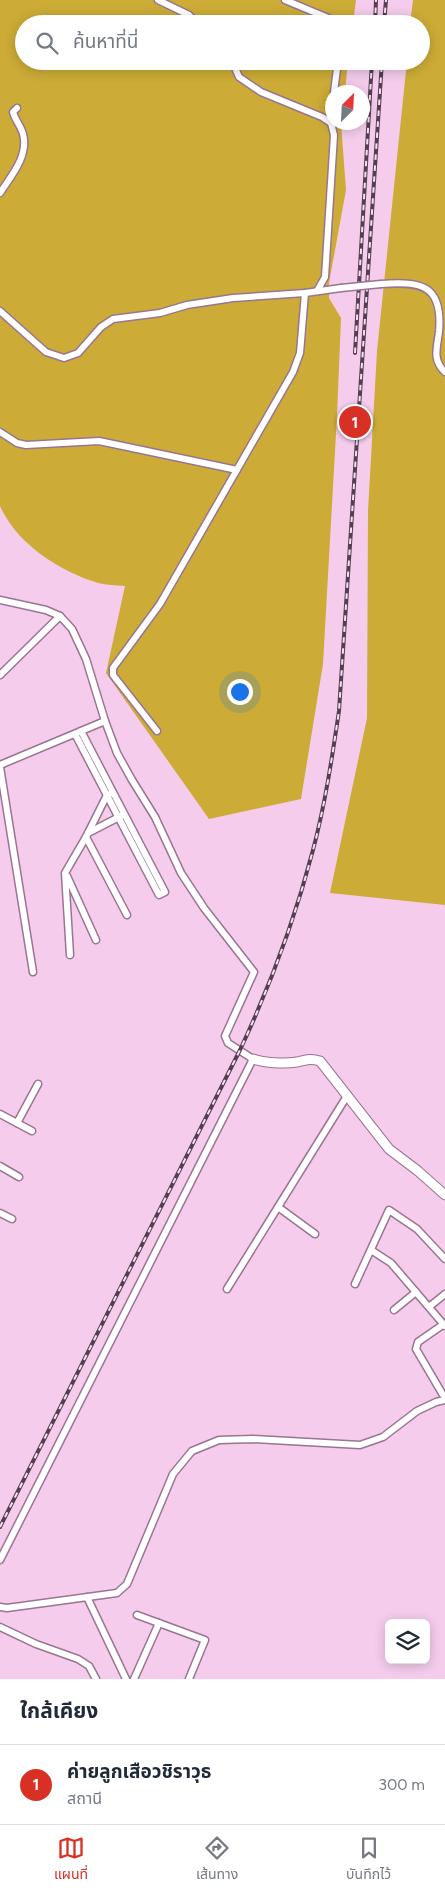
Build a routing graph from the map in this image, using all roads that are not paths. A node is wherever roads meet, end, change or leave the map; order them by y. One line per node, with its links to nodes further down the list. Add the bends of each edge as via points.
1 (158, 0): 3 (street)
2 (285, 0): 4 (street)
3 (189, 15)
4 (321, 15)
5 (236, 70): 9 (street, via 239,77 261,92)
6 (337, 70): 7 (street)
7 (335, 85)
8 (17, 108): 11 (street, via 13,112 24,135 24,151)
9 (325, 119)
10 (333, 130): 12 (street, via 325,277)
11 (0, 193)
12 (317, 291): 13 (street); 15 (street, bridge, via 405,282 423,286 434,294 439,331 435,355)
13 (305, 293): 14 (street, via 233,298 187,305 160,314 113,319 101,327 78,353 64,358 46,352); 17 (street, via 298,362)
14 (0, 311)
15 (445, 372)
16 (0, 432): 17 (street, via 26,445 99,442)
17 (237, 470): 22 (street, via 160,604 113,668 113,675)
18 (0, 600): 19 (street)
19 (60, 616): 20 (street); 21 (street, via 72,629 86,659)
20 (0, 675)
21 (105, 721): 23 (street); 34 (street, via 117,752 155,817 182,873 204,908 254,972 226,1036 228,1043)
22 (157, 731)
23 (78, 733): 24 (street); 25 (street)
24 (0, 766): 33 (street)
25 (110, 794): 26 (street); 27 (street)
26 (121, 815): 27 (street); 28 (street)
27 (87, 835): 29 (street); 30 (street)
28 (144, 858): 28 (street, via 165,892 159,894)
29 (65, 873): 31 (street); 32 (street)
30 (127, 915)
31 (96, 940)
32 (70, 955)
33 (33, 972)
34 (253, 1059): 36 (street, via 295,1062 310,1058 320,1061); 57 (street)
35 (38, 1084): 38 (street)
36 (347, 1096): 42 (street, via 388,1149); 43 (street)
37 (0, 1114): 38 (street)
38 (17, 1123): 39 (street)
39 (32, 1131)
40 (0, 1166): 41 (street)
41 (19, 1177)
42 (445, 1195)
43 (278, 1207): 46 (street); 50 (street)
44 (0, 1213): 45 (street)
45 (12, 1220)
46 (315, 1234)
47 (371, 1250): 48 (street, via 389,1210 417,1229); 49 (street); 51 (street, via 391,1263)
48 (445, 1258)
49 (355, 1284)
50 (227, 1289)
51 (416, 1292): 53 (street); 54 (street)
52 (445, 1294): 53 (street)
53 (429, 1307): 55 (street)
54 (394, 1310)
55 (444, 1325): 56 (street, via 416,1346)
56 (444, 1398): 58 (street, via 416,1411 383,1437 360,1445 244,1439 219,1440 192,1451 173,1474 127,1584 117,1593)
57 (0, 1560)
58 (87, 1597): 59 (street); 64 (street)
59 (0, 1607)
60 (137, 1615): 61 (street)
61 (159, 1623): 65 (street); 66 (street, via 205,1640)
62 (0, 1627): 63 (street, via 78,1659 89,1666)
63 (96, 1679)
64 (126, 1679)
65 (134, 1679)
66 (189, 1679)

